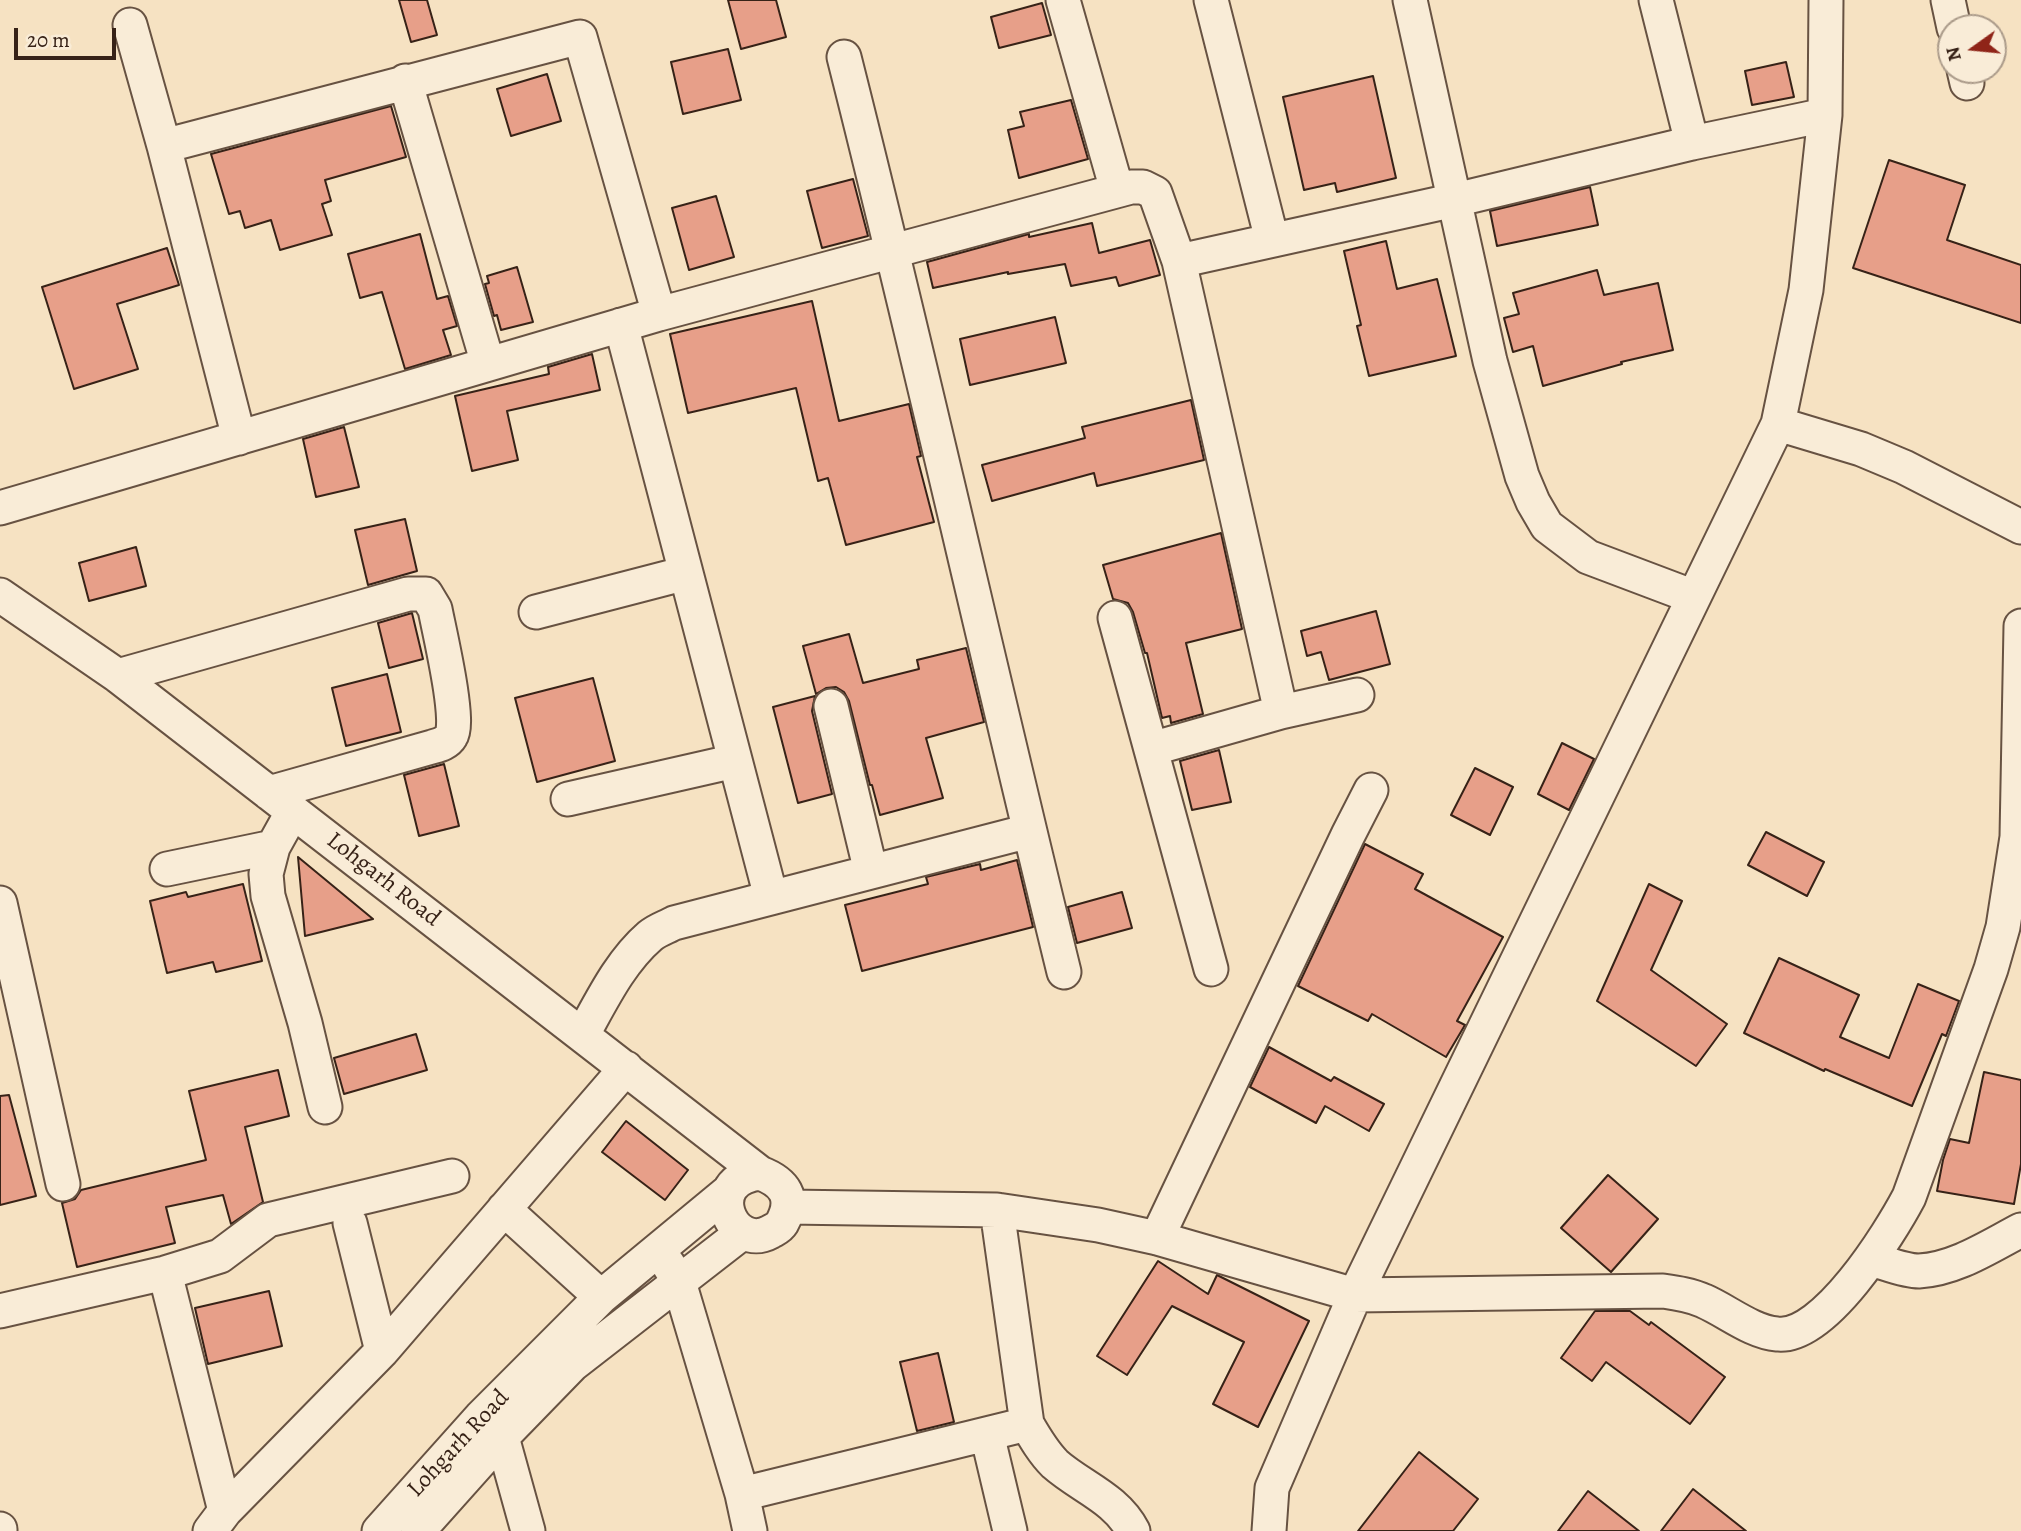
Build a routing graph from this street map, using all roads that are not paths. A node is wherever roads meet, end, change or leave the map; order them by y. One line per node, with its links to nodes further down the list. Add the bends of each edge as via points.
1 (1063, 0): 12 (street)
2 (1211, 0): 14 (street)
3 (1410, 0): 13 (street)
4 (1656, 0): 10 (street)
5 (1826, 0): 9 (street)
6 (130, 25): 11 (street)
7 (844, 57): 15 (street)
8 (405, 81): 11 (street); 17 (street, via 580,37); 19 (street)
9 (1825, 115): 10 (street); 20 (street, via 1806,290)
10 (1692, 143): 13 (street)
11 (164, 146): 21 (street)
12 (1117, 190): 15 (street); 16 (street, via 1143,187 1155,193)
13 (1455, 200): 14 (street); 26 (street, via 1490,361 1522,476 1546,526 1588,557)
14 (1272, 240): 16 (street)
15 (893, 250): 17 (street); 39 (street)
16 (1179, 261): 33 (street)
17 (659, 314): 18 (street)
18 (621, 325): 19 (street); 24 (street)
19 (488, 364): 21 (street)
20 (1778, 424): 23 (street, via 1904,467); 26 (street)
21 (239, 438): 22 (street)
22 (2, 500)
23 (2021, 527)
24 (686, 573): 27 (street); 35 (street)
25 (0, 595): 30 (street, Lohgarh Road)
26 (1694, 597): 67 (street)
27 (536, 612)
28 (1115, 618): 34 (street)
29 (2021, 626): 45 (street, via 2017,837)
30 (118, 676): 38 (street, Lohgarh Road); 38 (street, via 408,594 426,594 435,609 454,715 453,734 445,743)
31 (1357, 695): 33 (street)
32 (831, 706): 42 (street)
33 (1281, 712): 34 (street)
34 (1151, 748): 47 (street)
35 (735, 761): 37 (street); 43 (street)
36 (1371, 790): 62 (street)
37 (568, 799)
38 (281, 802): 40 (street); 49 (street, Lohgarh Road)
39 (1029, 831): 42 (street); 48 (street)
40 (273, 847): 41 (street); 51 (street, via 266,874 268,897)
41 (167, 869)
42 (872, 872): 43 (street)
43 (771, 897): 49 (street, via 674,923 652,934 615,977)
44 (0, 903): 54 (street)
45 (2003, 927): 46 (street); 64 (street, via 1909,1197)
46 (2021, 960)
47 (1211, 969)
48 (1064, 972)
49 (583, 1034): 50 (street, Lohgarh Road)
50 (626, 1068): 52 (street, Lohgarh Road); 57 (street)
51 (325, 1107)
52 (760, 1173): 55 (street, via 736,1181); 56 (street, via 775,1179 786,1191)
53 (452, 1176): 65 (street, via 268,1220 220,1256)
54 (63, 1184)
55 (728, 1192): 61 (street, via 729,1218); 63 (street, Lohgarh Road)
56 (788, 1207): 58 (street); 61 (street, via 780,1226 763,1236)
57 (505, 1209): 68 (street); 70 (street)
58 (997, 1210): 62 (street); 71 (street)
59 (350, 1223): 70 (street)
60 (2021, 1230): 64 (street, via 1944,1266 1917,1271)
61 (743, 1233): 66 (street)
62 (1157, 1238): 67 (street)
63 (659, 1250): 66 (street); 68 (street, Lohgarh Road)
64 (1871, 1259): 67 (street, via 1810,1324 1777,1335 1702,1300 1663,1291)
65 (165, 1273): 69 (street); 75 (street)
66 (679, 1282): 72 (street); 74 (street)
67 (1355, 1295): 82 (street, via 1272,1488)
68 (601, 1297): 72 (street, Lohgarh Road)
69 (0, 1311)
70 (382, 1351): 75 (street)
71 (1027, 1424): 73 (street); 81 (street, via 1057,1465 1107,1500)
72 (491, 1427): 76 (street, Lohgarh Road); 77 (street); 78 (street)
73 (988, 1434): 74 (street); 80 (street)
74 (742, 1494): 79 (street)
75 (217, 1521)
76 (379, 1531)
77 (418, 1531)
78 (528, 1531)
79 (750, 1531)
80 (1010, 1531)
81 (1133, 1531)
82 (1269, 1531)

